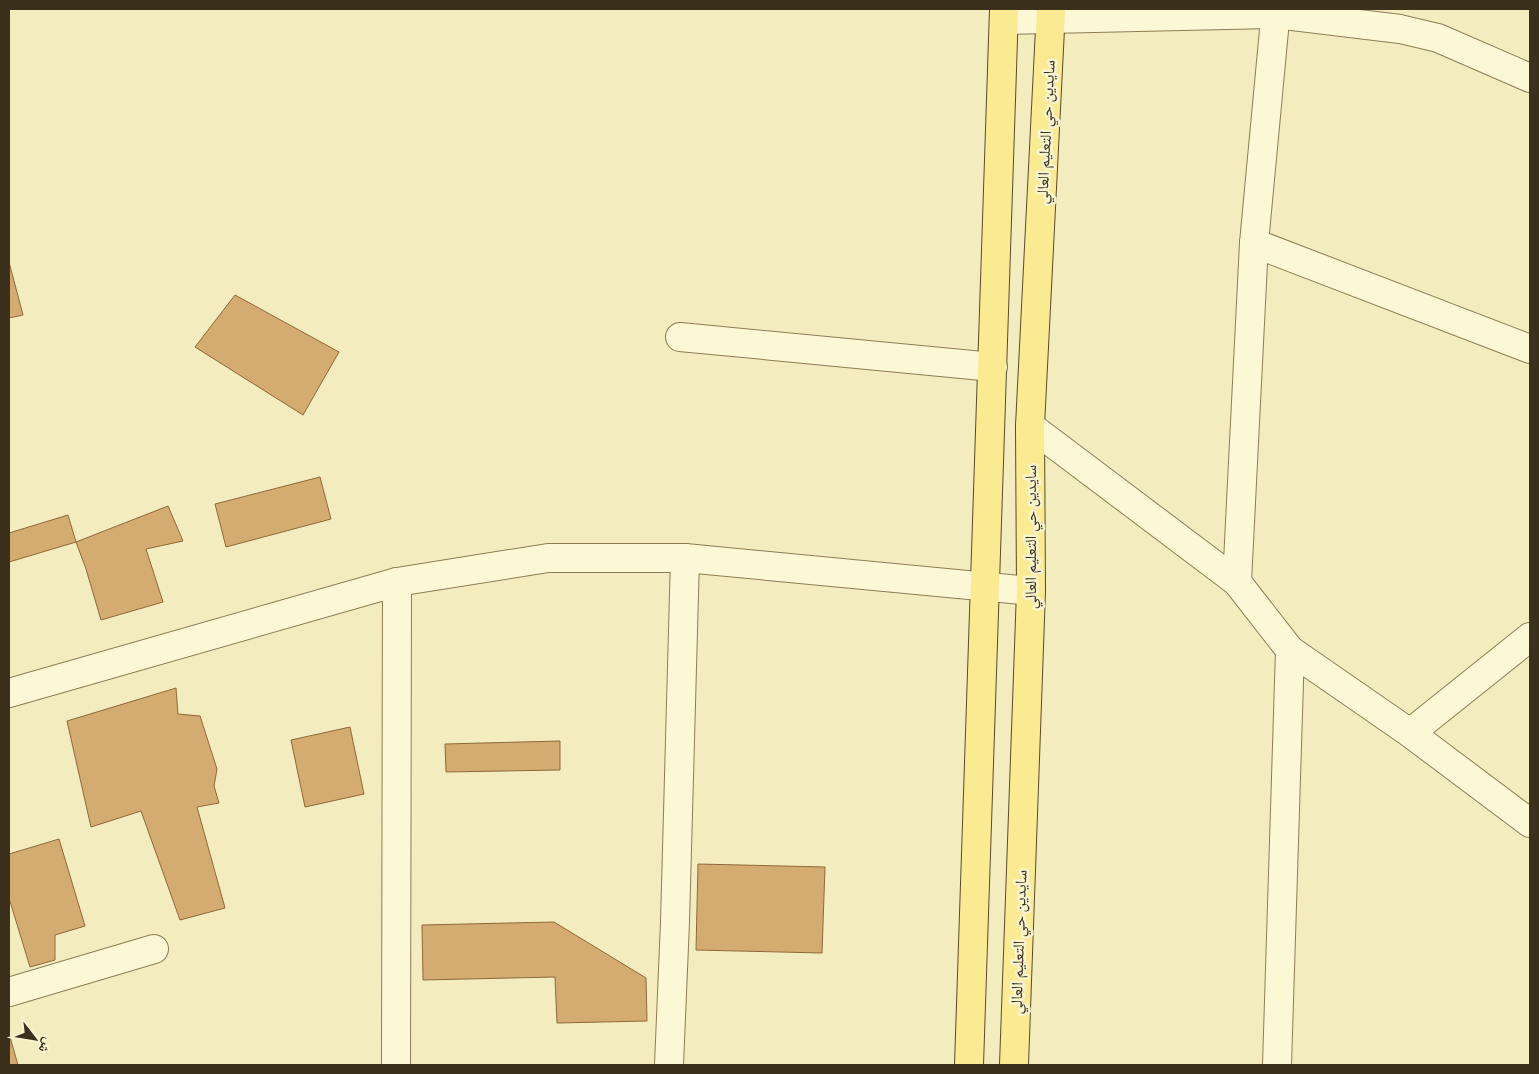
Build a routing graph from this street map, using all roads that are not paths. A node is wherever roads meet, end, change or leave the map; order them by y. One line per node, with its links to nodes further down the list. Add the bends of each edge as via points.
1 (1276, 11): 3 (street); 4 (street, via 1400,29 1438,38); 5 (street)
2 (1004, 14): 3 (street); 8 (main road)
3 (1051, 14): 9 (main road, سايدين حي التعليم العالي)
4 (1530, 78)
5 (1254, 243): 7 (street); 12 (street)
6 (680, 337): 8 (street)
7 (1530, 349)
8 (993, 367): 13 (main road)
9 (1030, 426): 12 (street); 14 (main road, سايدين حي التعليم العالي)
10 (685, 558): 11 (street, via 548,558); 13 (street); 23 (street)
11 (397, 582): 17 (street); 22 (street)
12 (1237, 582): 16 (street)
13 (985, 586): 14 (street); 24 (main road)
14 (1031, 590): 25 (main road, سايدين حي التعليم العالي)
15 (1530, 637): 18 (street)
16 (1290, 650): 18 (street); 26 (street)
17 (9, 693)
18 (1410, 733): 19 (street)
19 (1530, 823)
20 (154, 949): 21 (street)
21 (9, 992)
22 (396, 1065)
23 (669, 1065)
24 (969, 1065)
25 (1014, 1065)
26 (1277, 1065)

